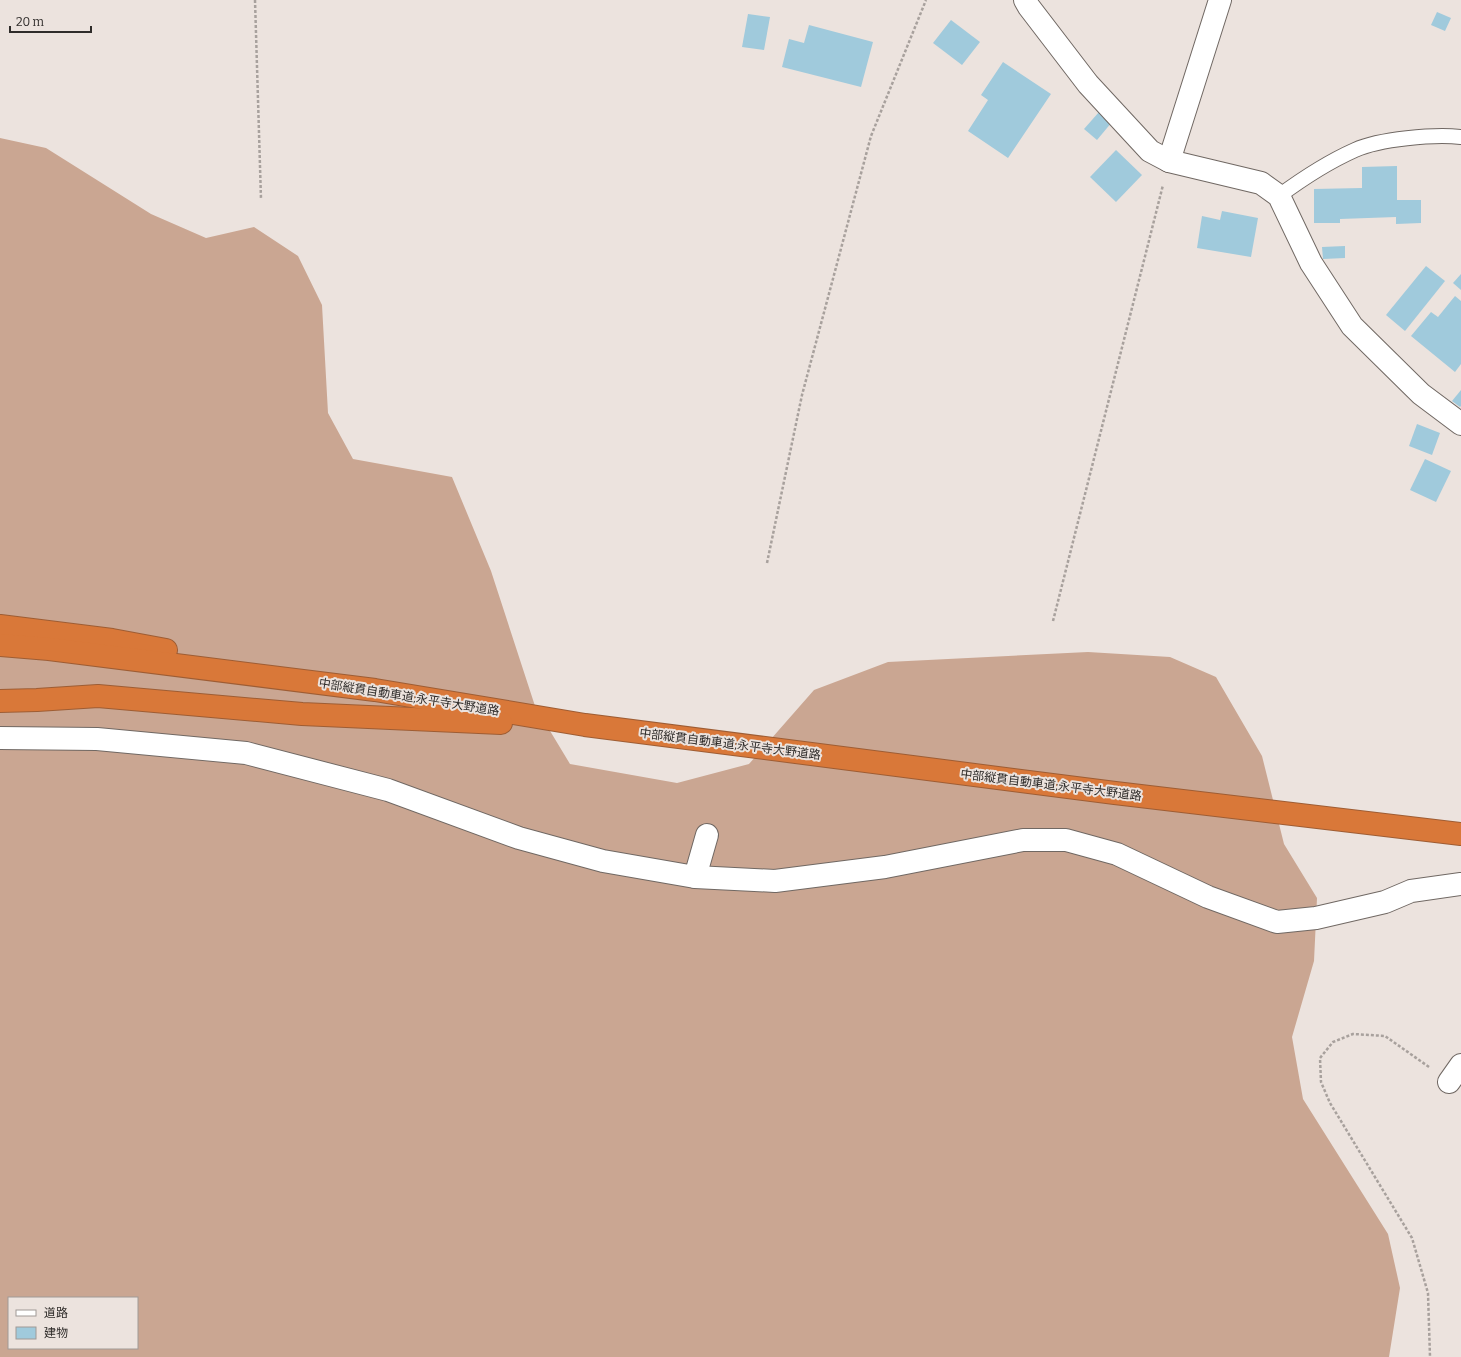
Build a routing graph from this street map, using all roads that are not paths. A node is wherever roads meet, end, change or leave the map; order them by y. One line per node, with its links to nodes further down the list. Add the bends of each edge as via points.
1 (1025, 0): 4 (street, via 1088,84 1150,151)
2 (1220, 0): 4 (street)
3 (1461, 136): 5 (lane, via 1438,136 1362,147 1298,182)
4 (1170, 161): 5 (street, via 1261,183)
5 (1279, 196): 6 (street, via 1311,263 1352,326 1420,394)
6 (1461, 424)
7 (0, 626): 9 (highway, via 112,640)
8 (0, 644): 9 (highway, 中部縦貫自動車道;永平寺大野道路)
9 (375, 690): 11 (highway, 中部縦貫自動車道;永平寺大野道路)
10 (0, 701): 11 (highway, via 98,696 302,714)
11 (584, 725): 13 (highway, 中部縦貫自動車道;永平寺大野道路, via 1115,794)
12 (0, 738): 15 (street, via 97,739 246,753 388,790 519,838 557,849 603,861)
13 (1461, 834)
14 (707, 835): 15 (street)
15 (695, 877): 16 (street, via 775,881 885,867 1022,840 1066,840 1117,854 1208,897 1277,922 1316,918 1385,902 1411,891)
16 (1461, 884)

